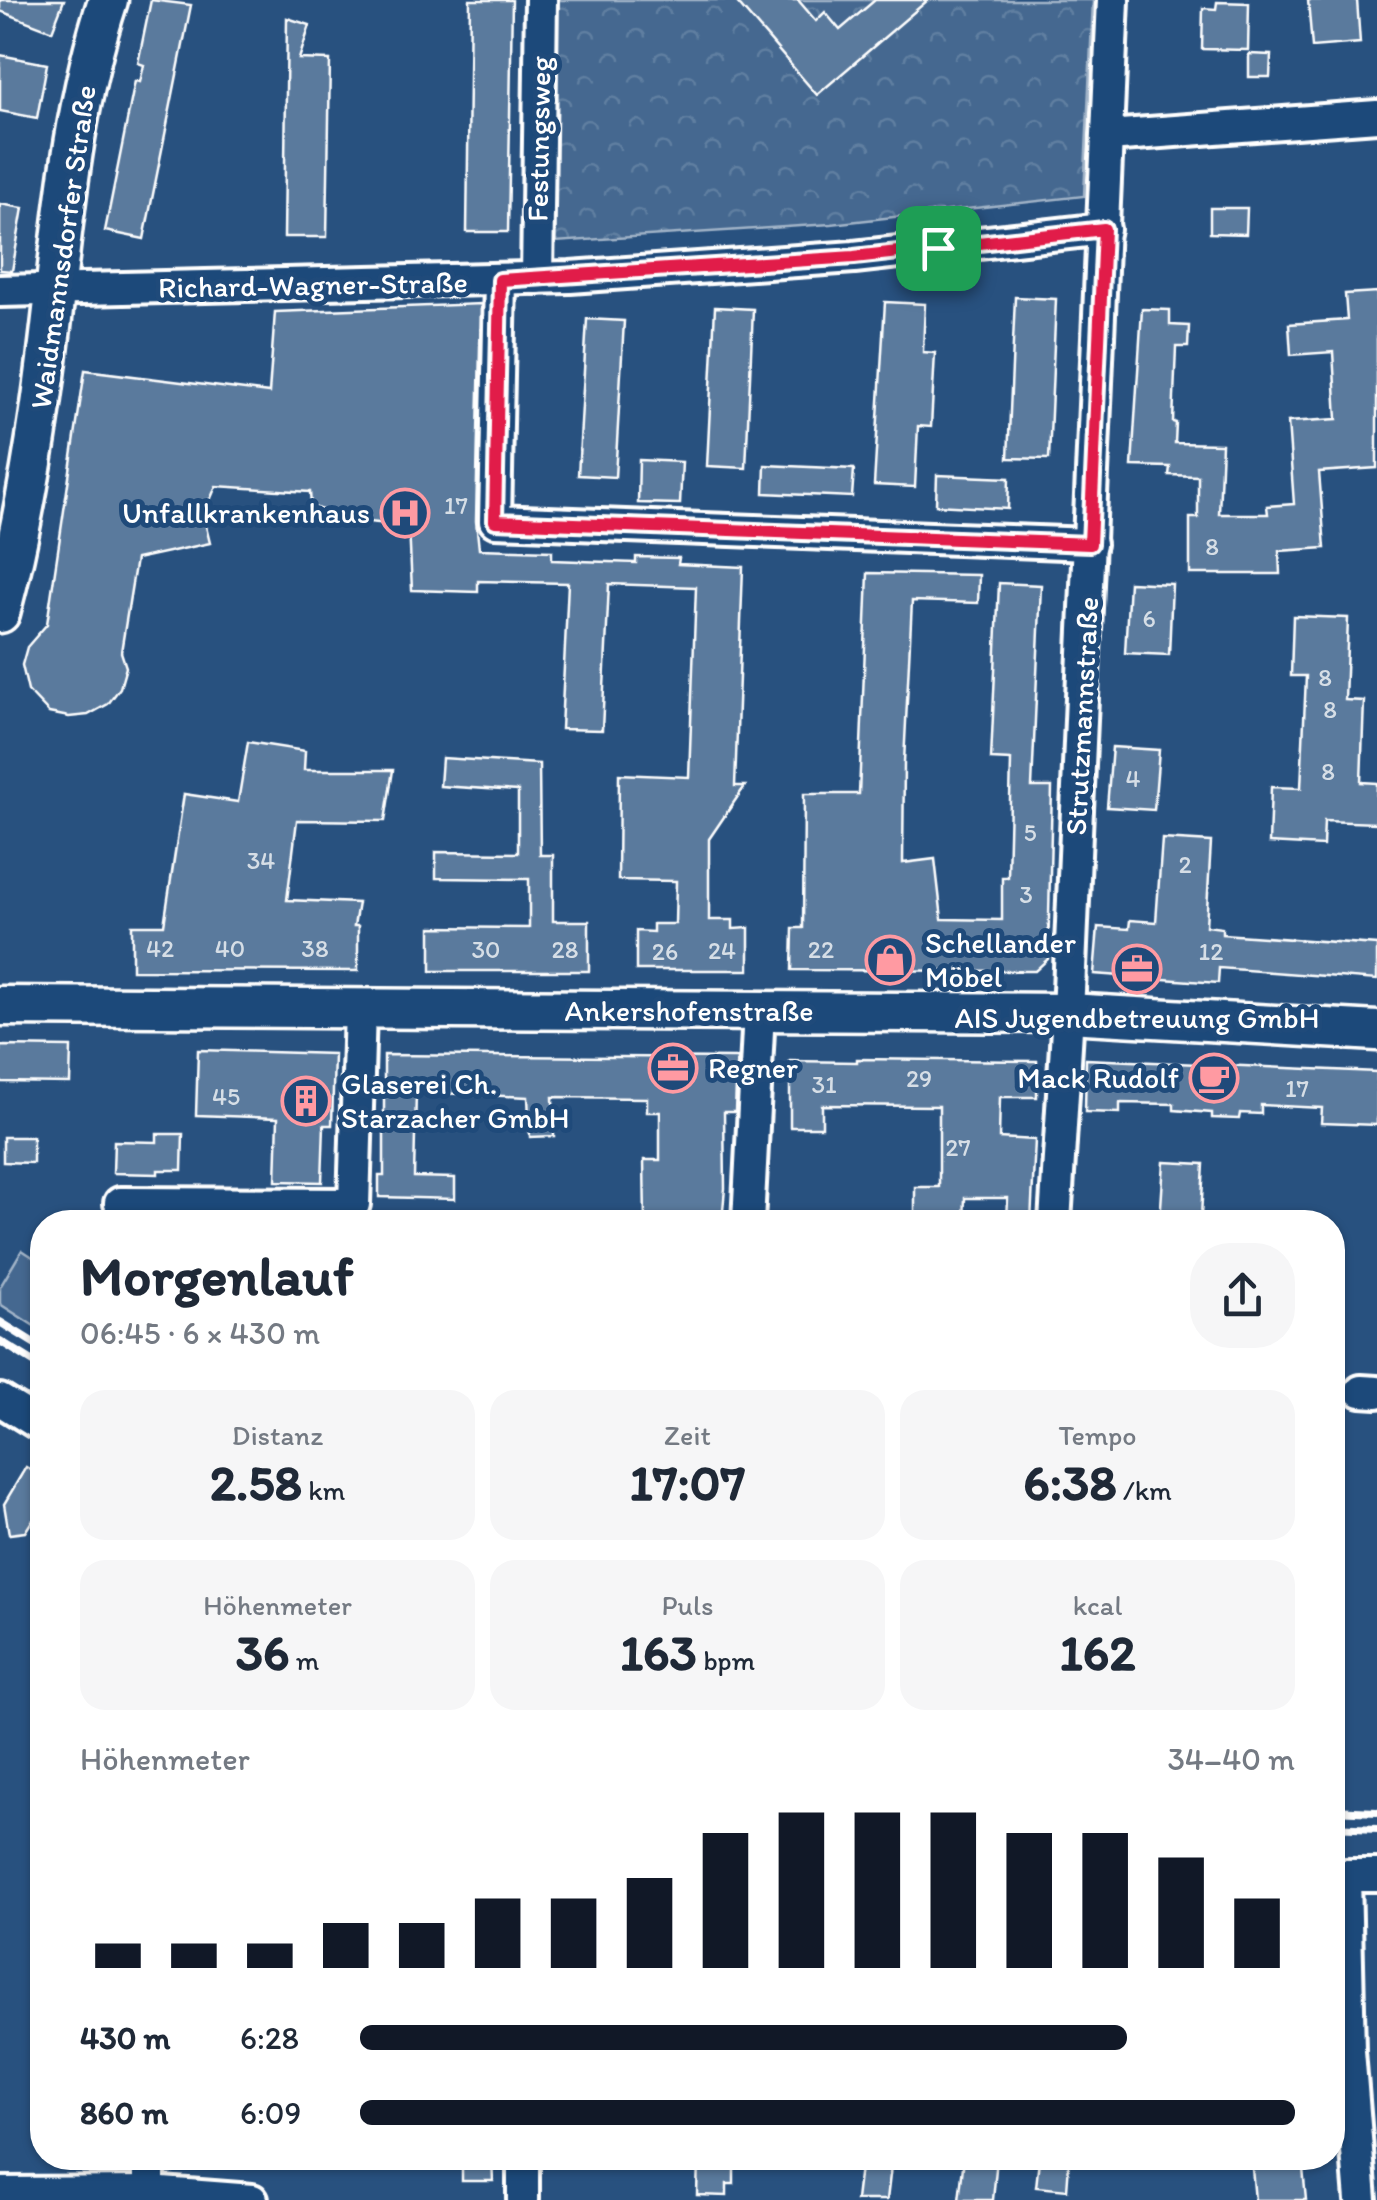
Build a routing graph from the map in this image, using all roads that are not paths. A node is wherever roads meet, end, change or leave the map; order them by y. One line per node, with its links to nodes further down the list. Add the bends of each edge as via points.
1 (108, 0): 10 (street, Waidmannsdorfer Straße, via 76,124)
2 (542, 0): 7 (street, Festungsweg)
3 (1113, 0): 5 (street, Strutzmannstraße)
4 (1377, 116): 5 (street)
5 (1108, 136): 6 (street, Strutzmannstraße)
6 (1104, 229): 7 (street, Richard-Wagner-Straße, via 854,257); 11 (street, Strutzmannstraße)
7 (537, 278): 8 (street, Richard-Wagner-Straße)
8 (500, 280): 10 (street, Richard-Wagner-Straße); 11 (street, via 495,521)
9 (0, 290): 10 (street, Richard-Wagner-Straße)
10 (53, 290): 12 (street, Waidmannsdorfer Straße, via 41,410)
11 (1090, 544): 16 (street, Strutzmannstraße)
12 (0, 613)
13 (0, 1006): 14 (street, Ankershofenstraße)
14 (360, 1010): 15 (street, Ankershofenstraße); 18 (street, via 354,1204)
15 (759, 1012): 16 (street, Ankershofenstraße); 19 (street)
16 (1068, 1013): 17 (street, Ankershofenstraße); 20 (street, Strutzmannstraße)
17 (1377, 1031)
18 (120, 1203)
19 (749, 1210)
20 (1056, 1210)
21 (0, 1400): 22 (street)
22 (30, 1419)
23 (1345, 1876): 24 (street)
24 (1377, 1876)
25 (1345, 1981): 32 (street)
26 (150, 2170): 28 (street)
27 (523, 2170): 31 (street)
28 (149, 2192): 29 (street); 30 (street)
29 (0, 2193)
30 (252, 2200)
31 (523, 2200)
32 (1361, 2200)

